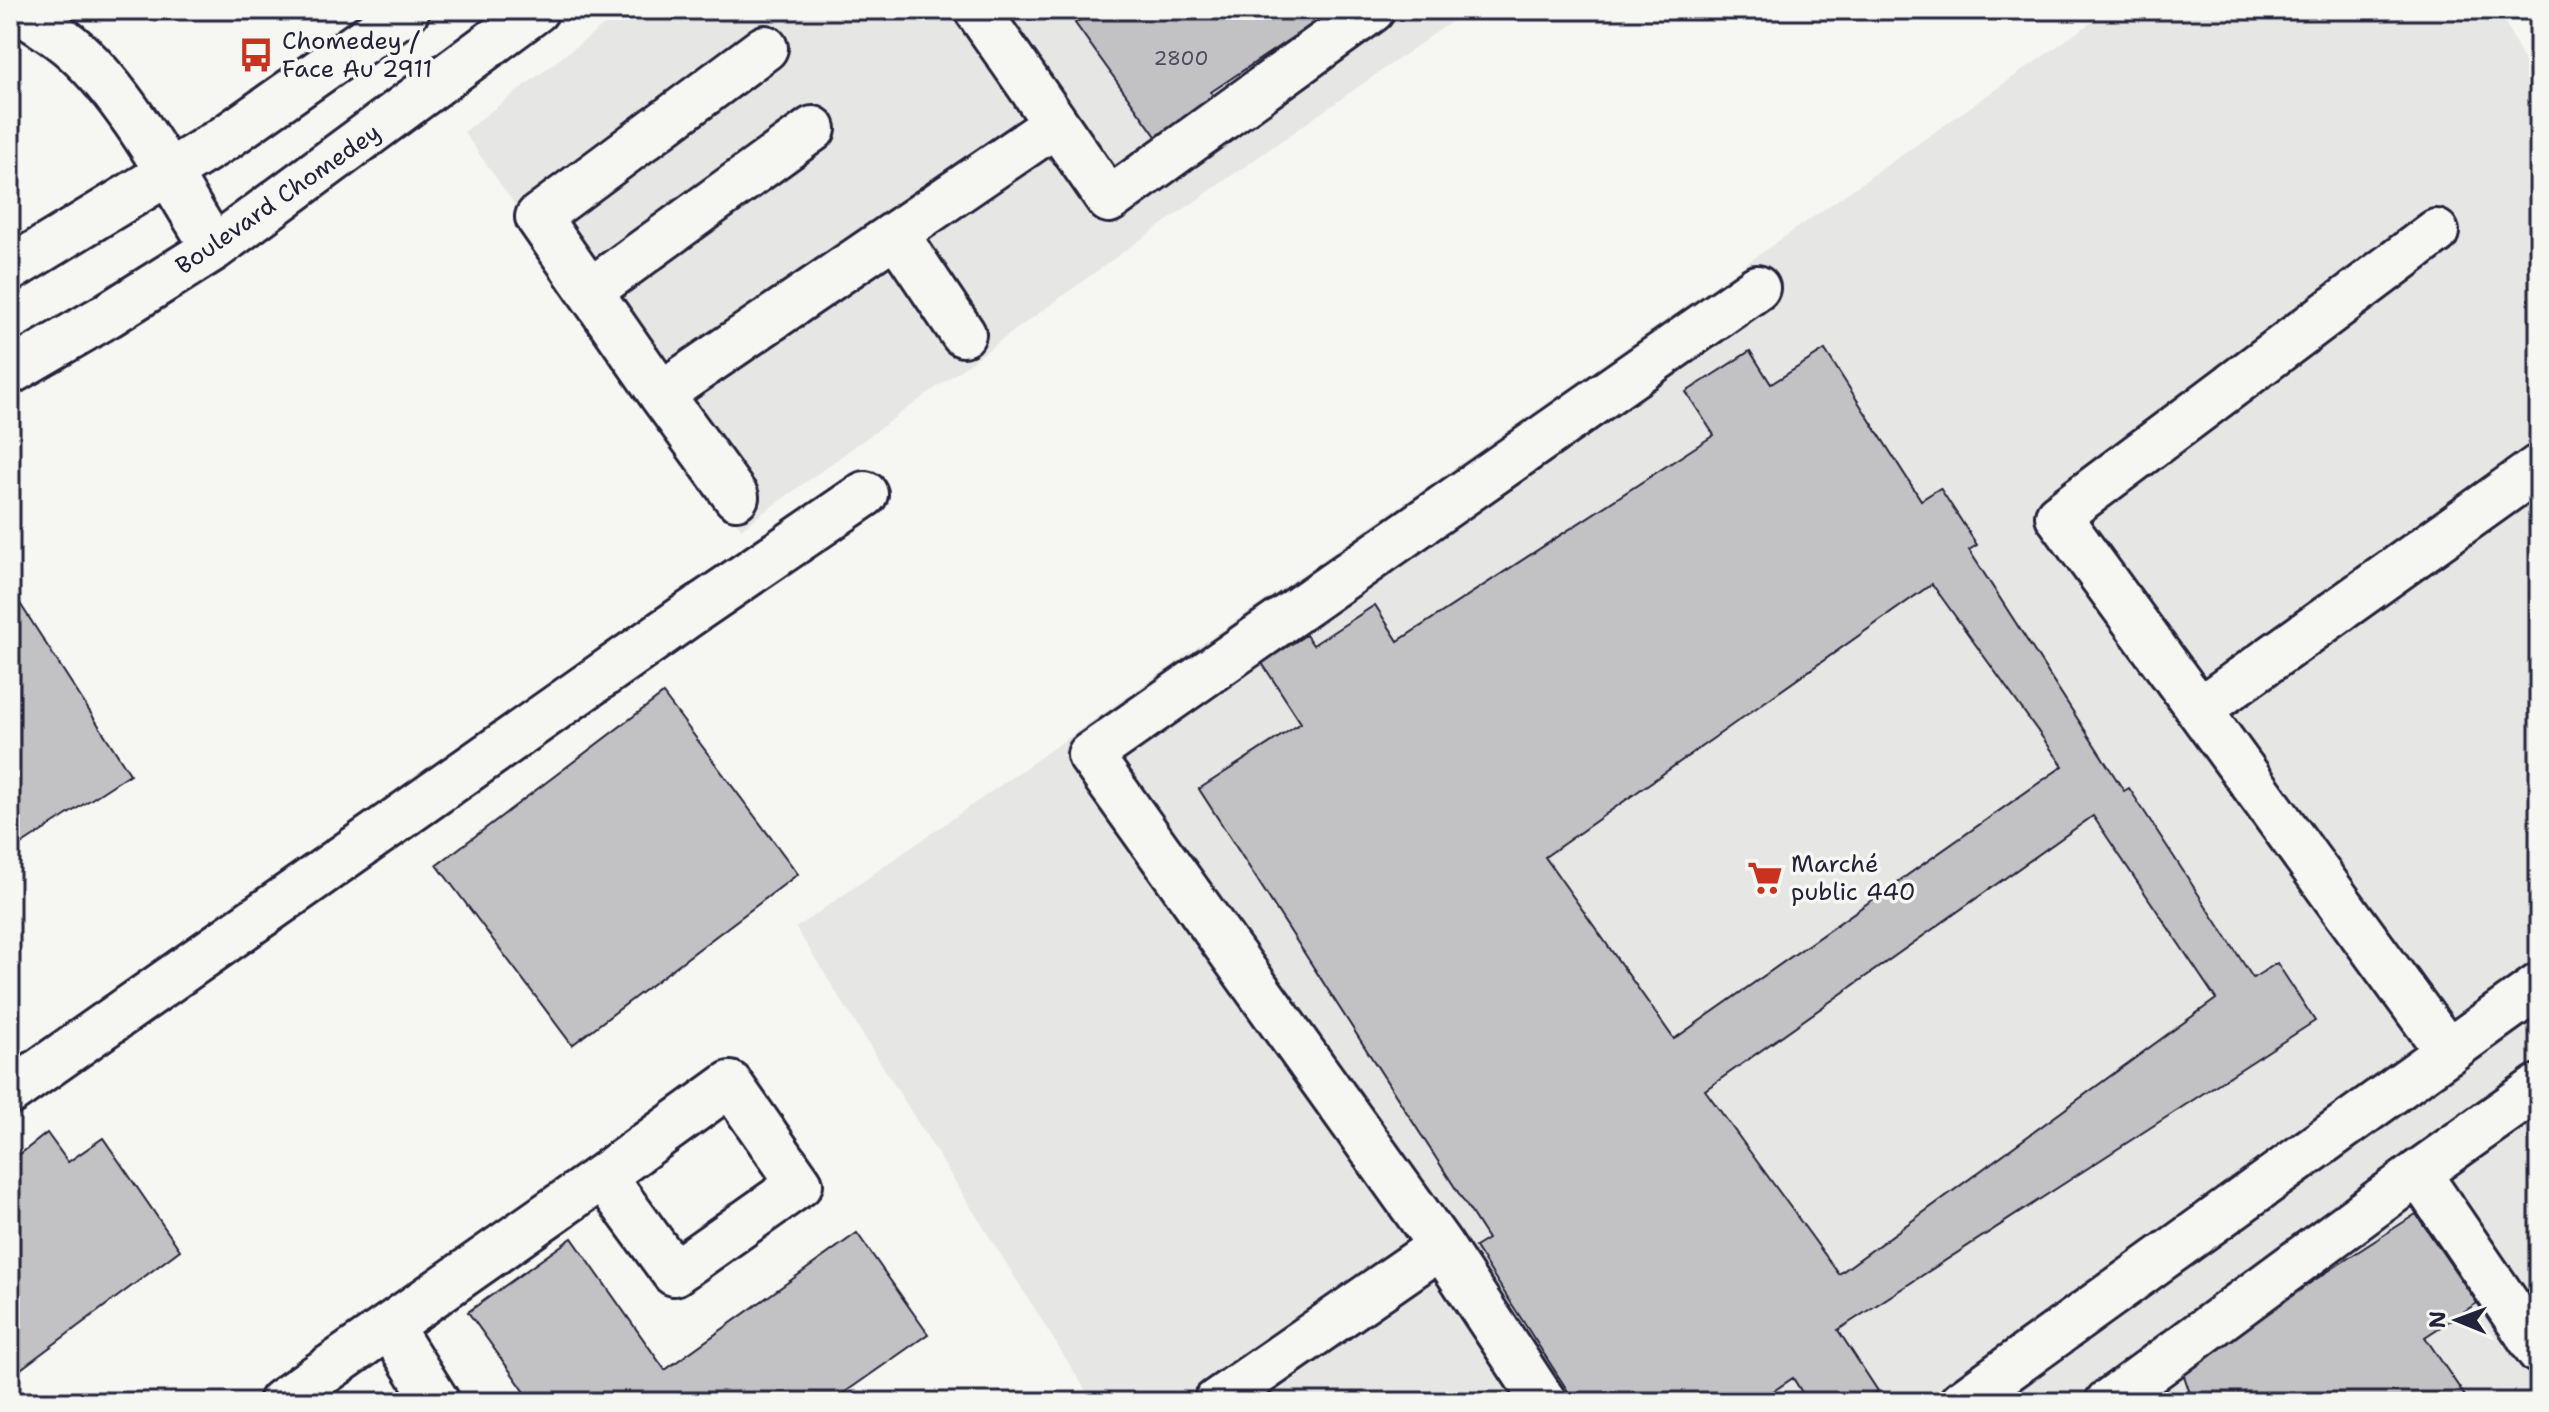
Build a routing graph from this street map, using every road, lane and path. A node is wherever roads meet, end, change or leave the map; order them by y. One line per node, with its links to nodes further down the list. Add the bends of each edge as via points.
1 (19, 10): 9 (street, via 95,69)
2 (407, 10): 9 (street)
3 (536, 10): 12 (street, Boulevard Chomedey)
4 (977, 10): 7 (street)
5 (1372, 10): 7 (street, via 1109,200)
6 (765, 48): 15 (street, via 538,217)
7 (1056, 124): 11 (street)
8 (813, 129): 15 (street)
9 (168, 174): 12 (street); 13 (street)
10 (2436, 232): 22 (street, via 2058,516)
11 (896, 234): 16 (street); 18 (street)
12 (214, 248): 17 (street, Boulevard Chomedey)
13 (10, 269)
14 (1757, 288): 29 (street, via 1090,755)
15 (590, 291): 18 (street)
16 (963, 334)
17 (10, 372)
18 (661, 394): 21 (street)
19 (2539, 467): 22 (street)
20 (865, 494): 26 (street)
21 (736, 497)
22 (2199, 710): 24 (street)
23 (2539, 986): 24 (street)
24 (2448, 1052): 36 (street)
25 (2539, 1087): 27 (street)
26 (10, 1092)
27 (2418, 1173): 31 (street); 37 (street)
28 (603, 1176): 30 (street)
29 (1441, 1246): 34 (street); 35 (street)
30 (390, 1327): 32 (street); 33 (street)
31 (2539, 1351)
32 (285, 1401)
33 (437, 1402)
34 (1216, 1402)
35 (1544, 1402)
36 (1962, 1402)
37 (2108, 1402)

